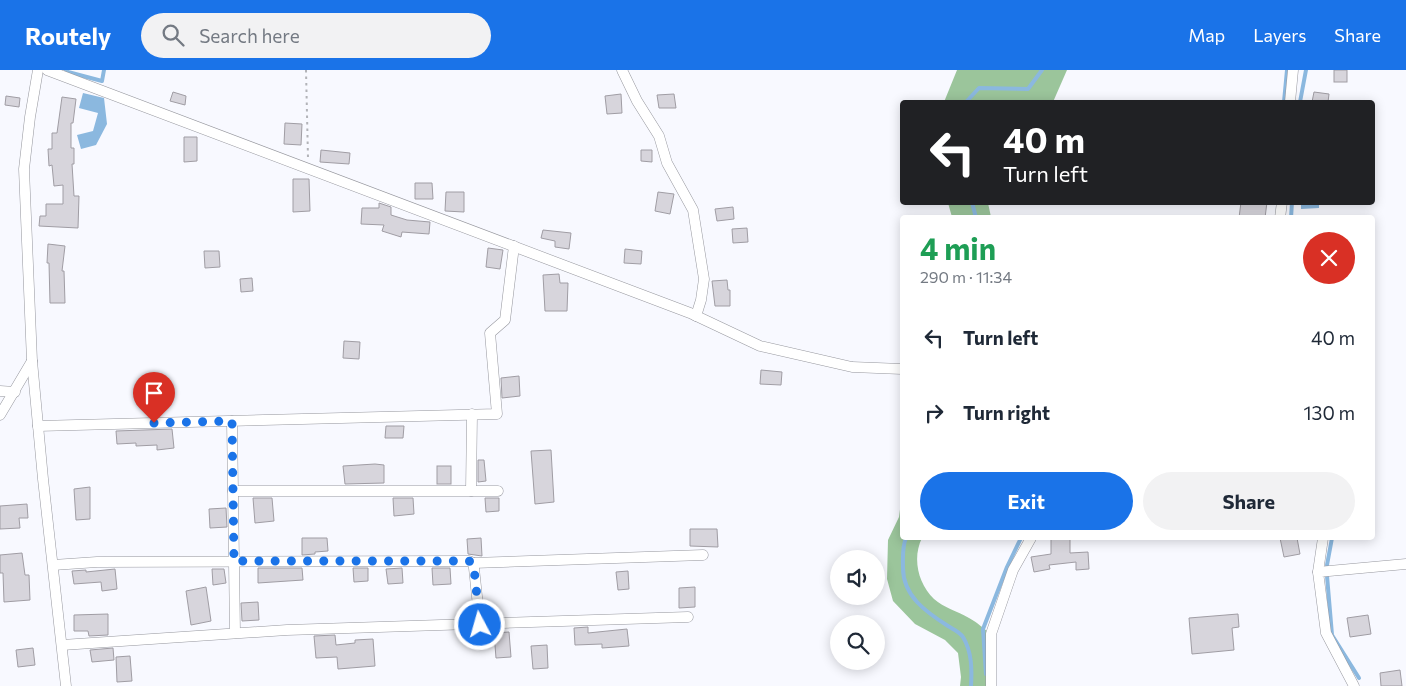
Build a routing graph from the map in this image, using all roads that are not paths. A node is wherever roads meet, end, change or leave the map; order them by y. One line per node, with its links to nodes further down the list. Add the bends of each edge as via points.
1 (38, 70): 8 (street, via 24,170)
2 (47, 70): 6 (street)
3 (622, 70): 7 (street, via 659,136 667,163 693,210 704,279)
4 (1293, 70): 5 (street)
5 (1290, 100)
6 (514, 246): 7 (street); 13 (street, via 505,320 490,333 498,414)
7 (696, 316): 9 (street, via 760,346 852,367)
8 (32, 361): 11 (street); 15 (street)
9 (900, 369)
10 (0, 391): 11 (street)
11 (15, 392): 12 (street)
12 (0, 414)
13 (472, 414): 14 (street); 17 (street)
14 (232, 421): 15 (street); 16 (street)
15 (38, 426): 25 (street)
16 (233, 491): 17 (street); 22 (street)
17 (471, 491): 18 (street)
18 (498, 491)
19 (1030, 540): 32 (street, via 1013,570 991,634)
20 (1323, 540): 26 (street)
21 (703, 555): 23 (street)
22 (234, 561): 23 (street, via 425,560); 25 (street); 29 (street)
23 (473, 563): 28 (street)
24 (1406, 564): 26 (street)
25 (53, 565): 30 (street)
26 (1318, 572): 33 (street, via 1326,633)
27 (688, 617): 28 (street)
28 (480, 625): 29 (street)
29 (235, 633): 30 (street)
30 (62, 646): 31 (street)
31 (66, 686)
32 (991, 686)
33 (1354, 686)

